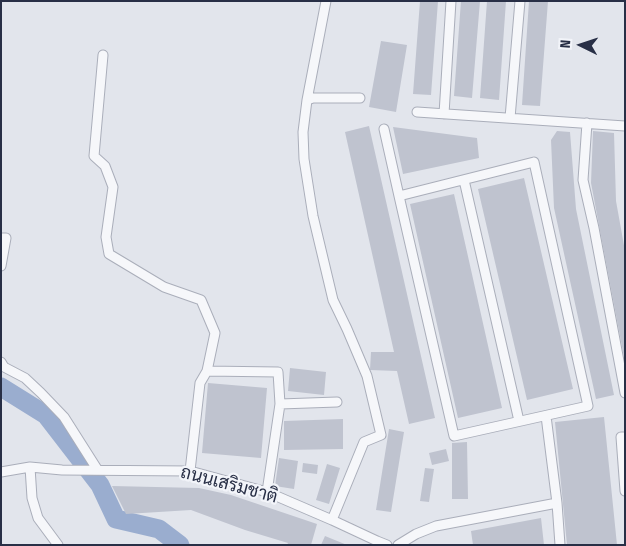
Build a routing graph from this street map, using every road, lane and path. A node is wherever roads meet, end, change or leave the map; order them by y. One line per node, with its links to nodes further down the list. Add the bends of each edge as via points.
1 (451, 1): 8 (street)
2 (520, 1): 9 (street)
3 (322, 2): 6 (street)
4 (103, 55): 18 (street, via 94,156 105,166 113,187 106,237 109,254 164,288 201,300 215,333)
5 (360, 98): 6 (street)
6 (307, 100): 32 (street, via 304,159 313,216 333,300 367,376 381,435 364,442)
7 (417, 112): 8 (street)
8 (444, 114): 9 (street)
9 (510, 118): 10 (street)
10 (587, 124): 11 (street); 19 (street, via 582,180)
11 (625, 126)
12 (384, 129): 14 (street)
13 (464, 180): 14 (street); 22 (street, via 534,162 588,406); 23 (street)
14 (399, 196): 23 (street, via 454,436)
15 (1, 238): 16 (street, via 6,238)
16 (1, 266)
17 (1, 362): 26 (street, via 25,378 64,417)
18 (207, 371): 21 (street, via 278,372); 27 (street, via 200,382)
19 (625, 393)
20 (337, 402): 21 (street)
21 (280, 404): 30 (street)
22 (546, 416): 23 (street); 31 (street)
23 (519, 421)
24 (625, 437): 29 (street, via 621,437)
25 (30, 467): 26 (street, ถนนเสริมชาติ); 28 (street, ถนนเสริมชาติ); 34 (street, via 32,498 38,518)
26 (98, 469): 27 (street, ถนนเสริมชาติ)
27 (190, 471): 30 (street, ถนนเสริมชาติ)
28 (1, 472)
29 (625, 491)
30 (267, 492): 32 (street, ถนนเสริมชาติ)
31 (557, 503): 36 (street, via 436,526); 37 (street)
32 (332, 520): 33 (street, ถนนเสริมชาติ)
33 (377, 543): 35 (street, ถนนเสริมชาติ)
34 (58, 545)
35 (387, 545)
36 (398, 545)
37 (560, 545)

